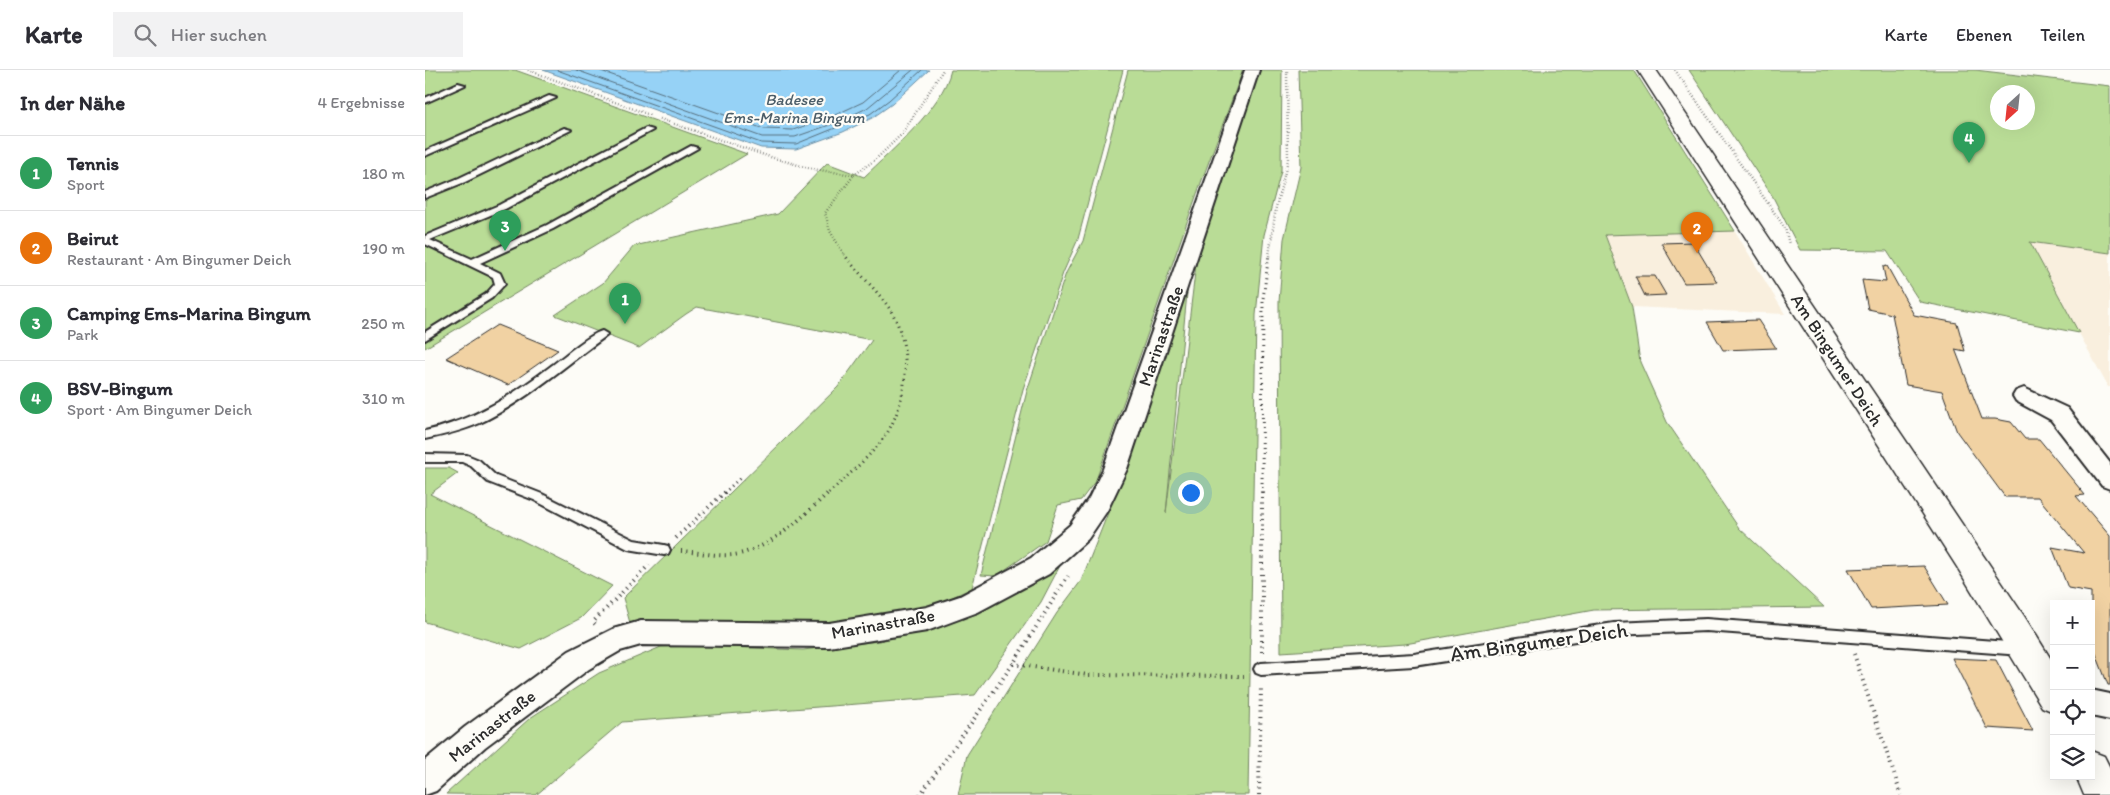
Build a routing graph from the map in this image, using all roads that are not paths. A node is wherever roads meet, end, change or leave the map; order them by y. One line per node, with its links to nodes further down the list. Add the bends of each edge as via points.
1 (1252, 70): 26 (street, Marinastraße, via 1115,469 1098,504 1079,532 1040,566 969,604 927,619 881,628 829,635 641,633 613,641 579,660 475,737)
2 (1647, 70): 20 (main road, Am Bingumer Deich)
3 (461, 85): 5 (lane)
4 (552, 98): 9 (lane)
5 (425, 101)
6 (567, 130): 10 (lane)
7 (649, 130): 11 (lane, via 502,207)
8 (694, 148): 12 (lane, via 550,227)
9 (425, 154)
10 (425, 195)
11 (425, 240): 12 (lane)
12 (472, 263): 14 (lane, via 497,275 500,284 489,296)
13 (602, 334): 16 (lane, via 510,401 477,420)
14 (425, 337)
15 (2024, 396): 18 (street, via 2059,414)
16 (425, 435)
17 (425, 458): 19 (lane, via 463,458 475,463 492,479 632,545)
18 (2110, 480)
19 (664, 550)
20 (2027, 650): 21 (lane, Am Bingumer Deich, via 1706,625 1614,629 1414,660); 22 (main road, Am Bingumer Deich)
21 (1261, 669)
22 (2050, 690)
23 (2095, 704): 24 (street)
24 (2110, 706)
25 (2095, 778): 27 (main road)
26 (425, 780)
27 (2104, 795)

